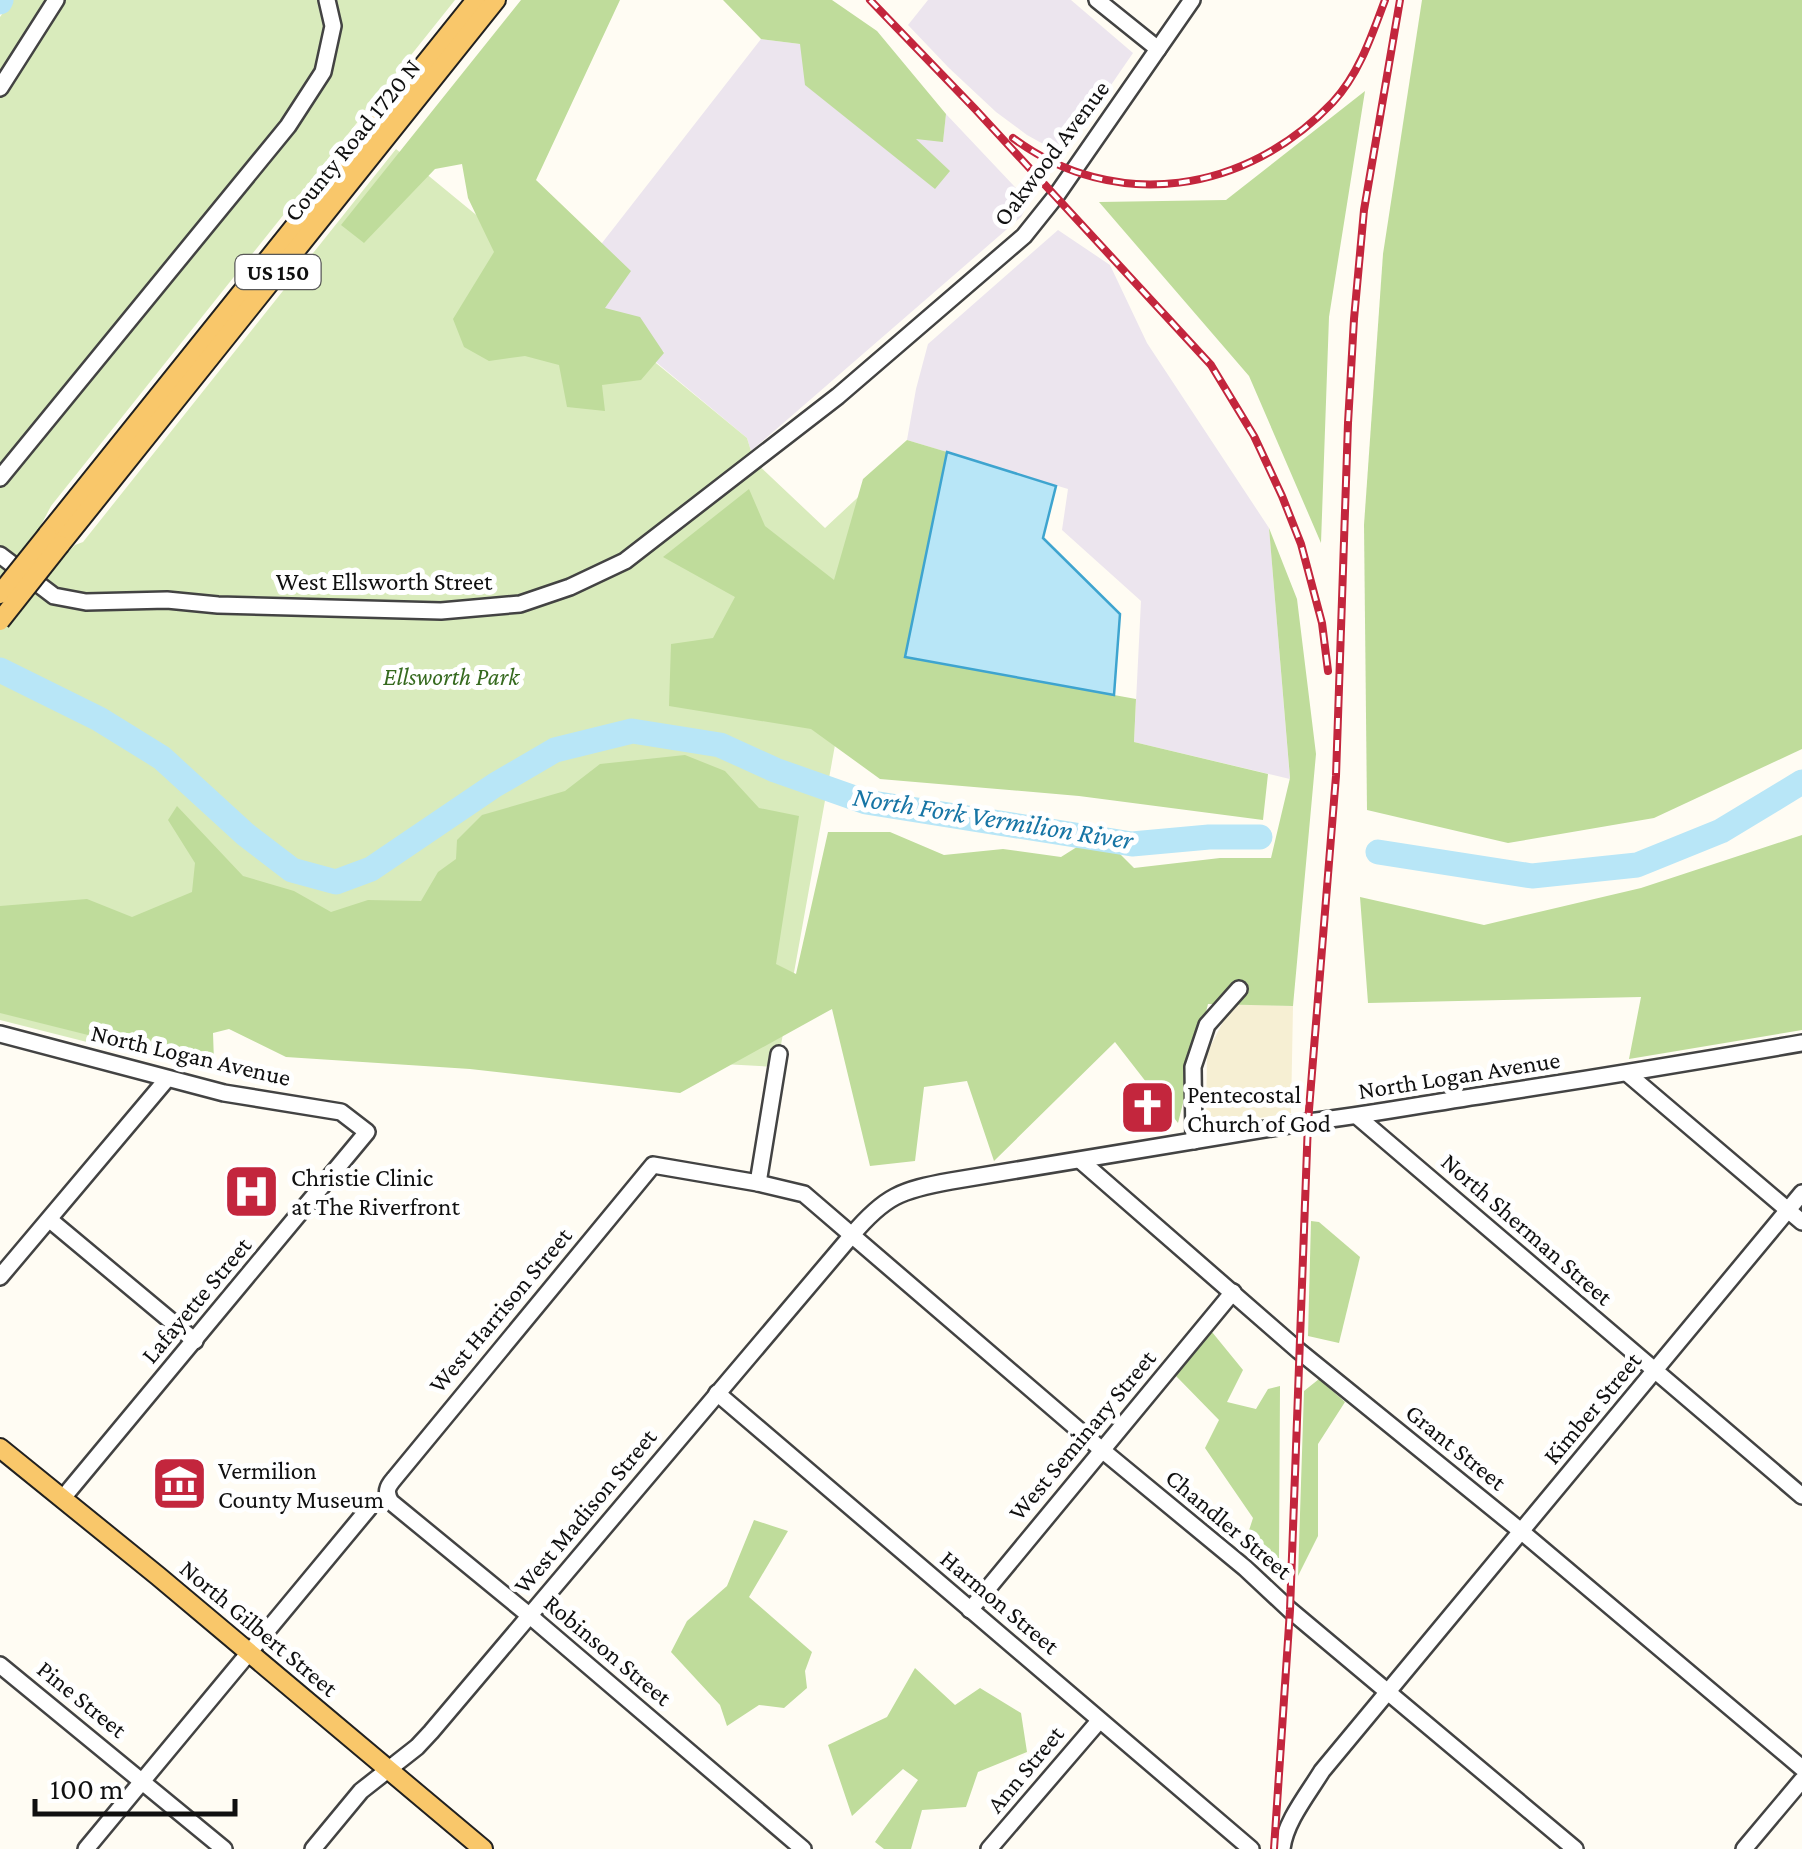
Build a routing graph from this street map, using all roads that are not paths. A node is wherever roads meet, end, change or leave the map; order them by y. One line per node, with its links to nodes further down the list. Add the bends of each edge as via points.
1 (56, 0): 8 (street)
2 (327, 0): 10 (street, via 333,26 323,72 288,126)
3 (476, 0): 11 (main road, County Road 1720 N / US 150)
4 (496, 0): 11 (main road, County Road 1720 N / US 150)
5 (1097, 0): 7 (street)
6 (1192, 0): 7 (street, Oakwood Avenue)
7 (1158, 49): 9 (street, Oakwood Avenue, via 1024,236)
8 (0, 88)
9 (838, 396): 12 (street, West Ellsworth Street, via 625,562 520,604 441,611 86,602 54,596)
10 (0, 478)
11 (53, 540): 13 (main road, US 150, bridge); 14 (main road, US 150, bridge)
12 (0, 555)
13 (0, 594)
14 (0, 621)
15 (1238, 989): 23 (street, via 1207,1025 1193,1067)
16 (0, 1034): 20 (street, North Logan Avenue)
17 (1802, 1043): 19 (street, North Logan Avenue)
18 (780, 1054): 25 (street)
19 (1628, 1074): 21 (street, North Logan Avenue); 28 (street)
20 (167, 1079): 22 (street, North Logan Avenue, via 341,1112); 29 (street)
21 (1358, 1116): 23 (street, North Logan Avenue); 35 (street, North Sherman Street)
22 (367, 1132): 34 (street, Lafayette Street)
23 (1194, 1141): 24 (street, North Logan Avenue)
24 (1081, 1161): 27 (street, North Logan Avenue); 33 (street, Grant Street)
25 (758, 1182): 31 (street, via 804,1194); 39 (street, West Harrison Street, via 653,1165)
26 (1802, 1193): 28 (street, Kimber Street)
27 (889, 1198): 31 (street, West Madison Street)
28 (1787, 1210): 30 (street); 35 (street, Kimber Street)
29 (50, 1220): 32 (street); 34 (street)
30 (1802, 1222)
31 (852, 1234): 36 (street, West Madison Street); 38 (street, Chandler Street)
32 (0, 1277)
33 (1233, 1292): 38 (street, West Seminary Street); 43 (street, Grant Street)
34 (195, 1342): 41 (street, Lafayette Street)
35 (1656, 1371): 40 (street, North Sherman Street); 43 (street, Kimber Street)
36 (717, 1393): 44 (street, Harmon Street); 45 (street, West Madison Street)
37 (0, 1448): 41 (main road, North Gilbert Street)
38 (1102, 1450): 44 (street, West Seminary Street); 48 (street, Chandler Street)
39 (387, 1487): 45 (street, Robinson Street, via 391,1502)
40 (1802, 1496)
41 (62, 1499): 46 (main road, North Gilbert Street)
42 (369, 1508): 46 (street)
43 (1522, 1532): 48 (street, Kimber Street); 50 (street, Grant Street)
44 (970, 1610): 49 (street, Harmon Street)
45 (530, 1616): 51 (street, West Madison Street, via 431,1732); 58 (street, Robinson Street)
46 (249, 1652): 51 (main road, North Gilbert Street); 53 (street)
47 (0, 1665): 53 (street, Pine Street)
48 (1388, 1690): 61 (street, Kimber Street, via 1322,1772); 62 (street, Chandler Street)
49 (1099, 1720): 59 (street, Ann Street); 60 (street, Harmon Street)
50 (1802, 1768)
51 (389, 1770): 56 (street, West Madison Street, via 361,1791); 57 (main road, North Gilbert Street)
52 (1802, 1780): 63 (street)
53 (142, 1781): 54 (street); 55 (street, Pine Street)
54 (86, 1849)
55 (224, 1849)
56 (313, 1849)
57 (483, 1849)
58 (803, 1849)
59 (990, 1849)
60 (1250, 1849)
61 (1282, 1849)
62 (1576, 1849)
63 (1744, 1849)

